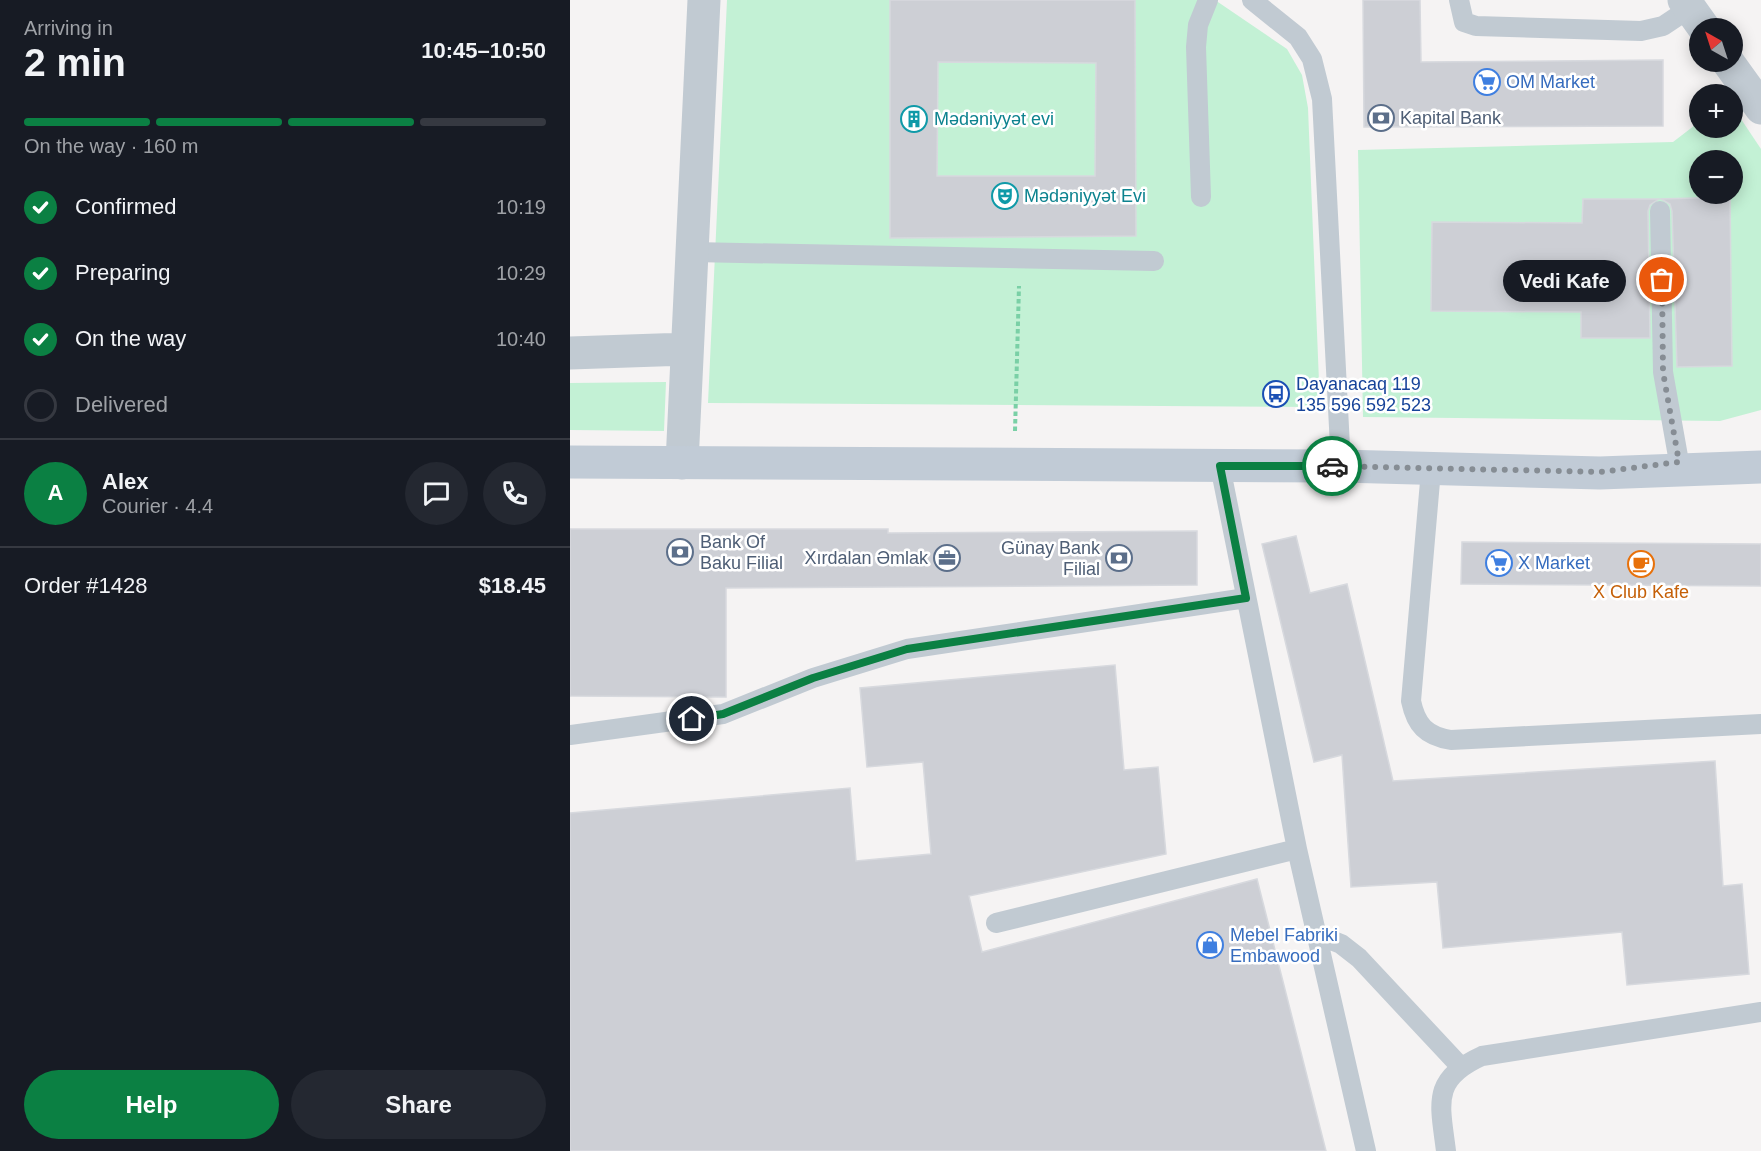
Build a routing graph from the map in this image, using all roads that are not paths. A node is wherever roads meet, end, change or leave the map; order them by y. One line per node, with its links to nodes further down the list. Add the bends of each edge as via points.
1 (704, 0): 10 (street)
2 (1208, 0): 8 (lane, via 1198,25 1196,46)
3 (1252, 0): 19 (lane, via 1298,37 1312,59 1322,99)
4 (1459, 0): 5 (lane, via 1464,22 1476,26 1641,31)
5 (1692, 12)
6 (1735, 72): 7 (street)
7 (1761, 108)
8 (1201, 197)
9 (1660, 211): 16 (lane, via 1663,372)
10 (693, 252): 11 (lane); 12 (street)
11 (1154, 261)
12 (687, 349): 13 (street); 17 (street)
13 (570, 353)
14 (1761, 444): 16 (main road)
15 (570, 462): 17 (main road)
16 (1679, 462): 22 (main road)
17 (682, 463): 18 (main road)
18 (1220, 466): 19 (main road); 24 (lane)
19 (1341, 466): 21 (main road)
20 (1761, 466): 22 (main road)
21 (1431, 470): 22 (main road); 25 (lane, via 1411,701 1414,718 1422,729 1437,738 1451,740)
22 (1600, 472): 23 (main road)
23 (1761, 489)
24 (1246, 598): 26 (lane, via 907,649 813,678 723,714); 27 (lane)
25 (1761, 724)
26 (570, 735)
27 (1297, 849): 28 (lane); 29 (lane)
28 (996, 923)
29 (1316, 934): 31 (lane, via 1341,944 1359,958); 32 (lane)
30 (1761, 1012): 31 (lane, via 1482,1056)
31 (1460, 1066): 33 (lane, via 1443,1087)
32 (1366, 1151)
33 (1446, 1151)

